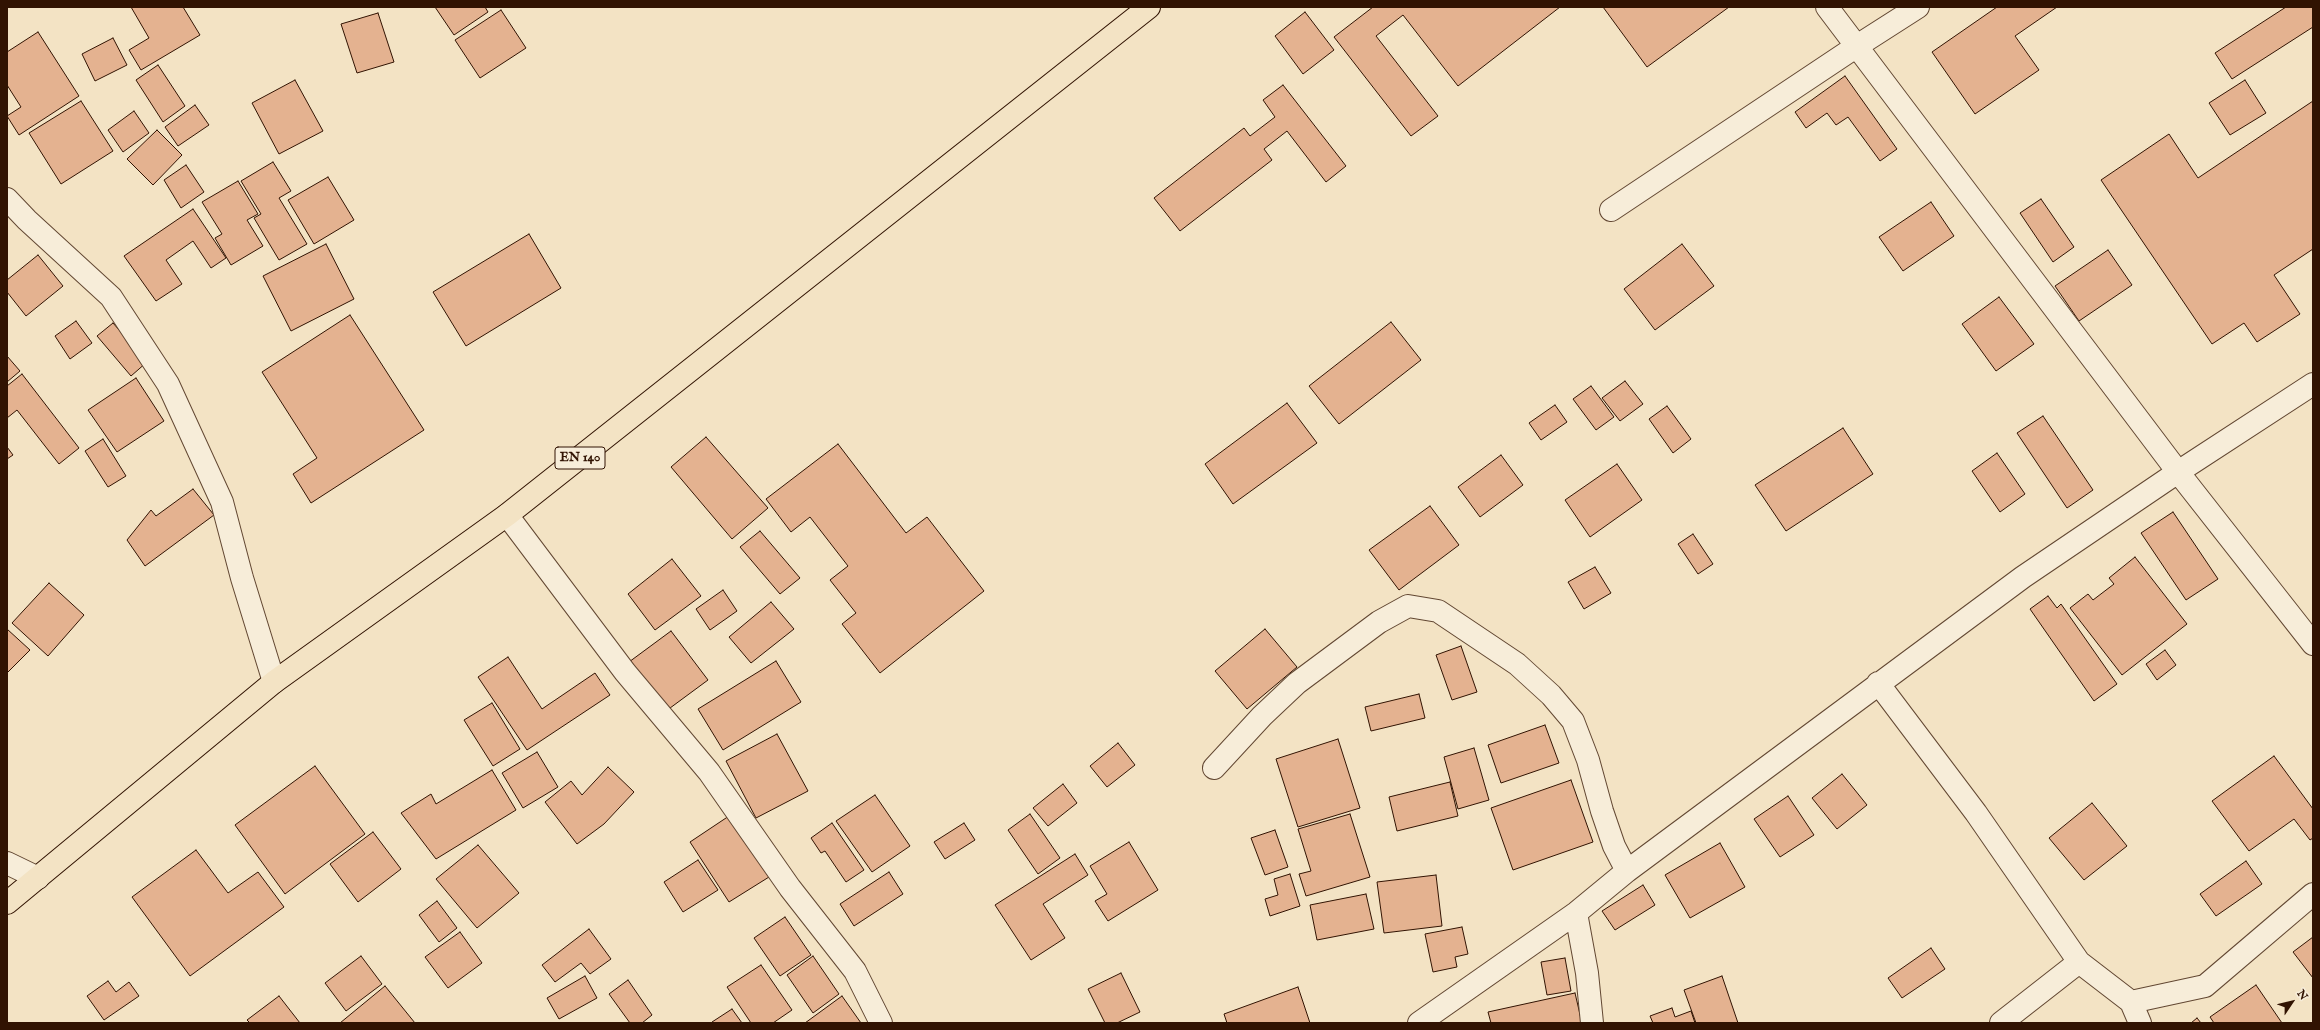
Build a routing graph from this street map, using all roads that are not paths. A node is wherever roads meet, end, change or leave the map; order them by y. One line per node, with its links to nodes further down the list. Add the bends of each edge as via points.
1 (1149, 7): 9 (main road, EN 140)
2 (1827, 7): 4 (street)
3 (1918, 7): 4 (street)
4 (1857, 46): 6 (street); 8 (street)
5 (7, 199): 11 (street, via 111,298 168,384 222,502)
6 (1611, 210)
7 (2313, 384): 8 (street)
8 (2178, 472): 10 (street); 12 (street, via 2023,576)
9 (507, 515): 11 (main road, EN 140); 22 (street, via 625,672 709,772 790,888 855,970)
10 (2313, 644)
11 (274, 682): 16 (main road, EN 140)
12 (1878, 683): 15 (street); 20 (street, via 1976,813)
13 (1214, 768): 15 (street, via 1297,683 1379,622 1408,606 1438,611 1517,664 1551,695 1573,721 1588,760 1614,846)
14 (7, 863): 16 (street)
15 (1627, 871): 19 (street)
16 (38, 878): 18 (main road, EN 140)
17 (2313, 894): 21 (street, via 2205,986)
18 (7, 903)
19 (1576, 913): 23 (street); 24 (street)
20 (2079, 962): 21 (street); 25 (street)
21 (2131, 1002): 26 (street)
22 (881, 1023)
23 (1419, 1023)
24 (1592, 1023)
25 (2001, 1023)
26 (2140, 1023)

